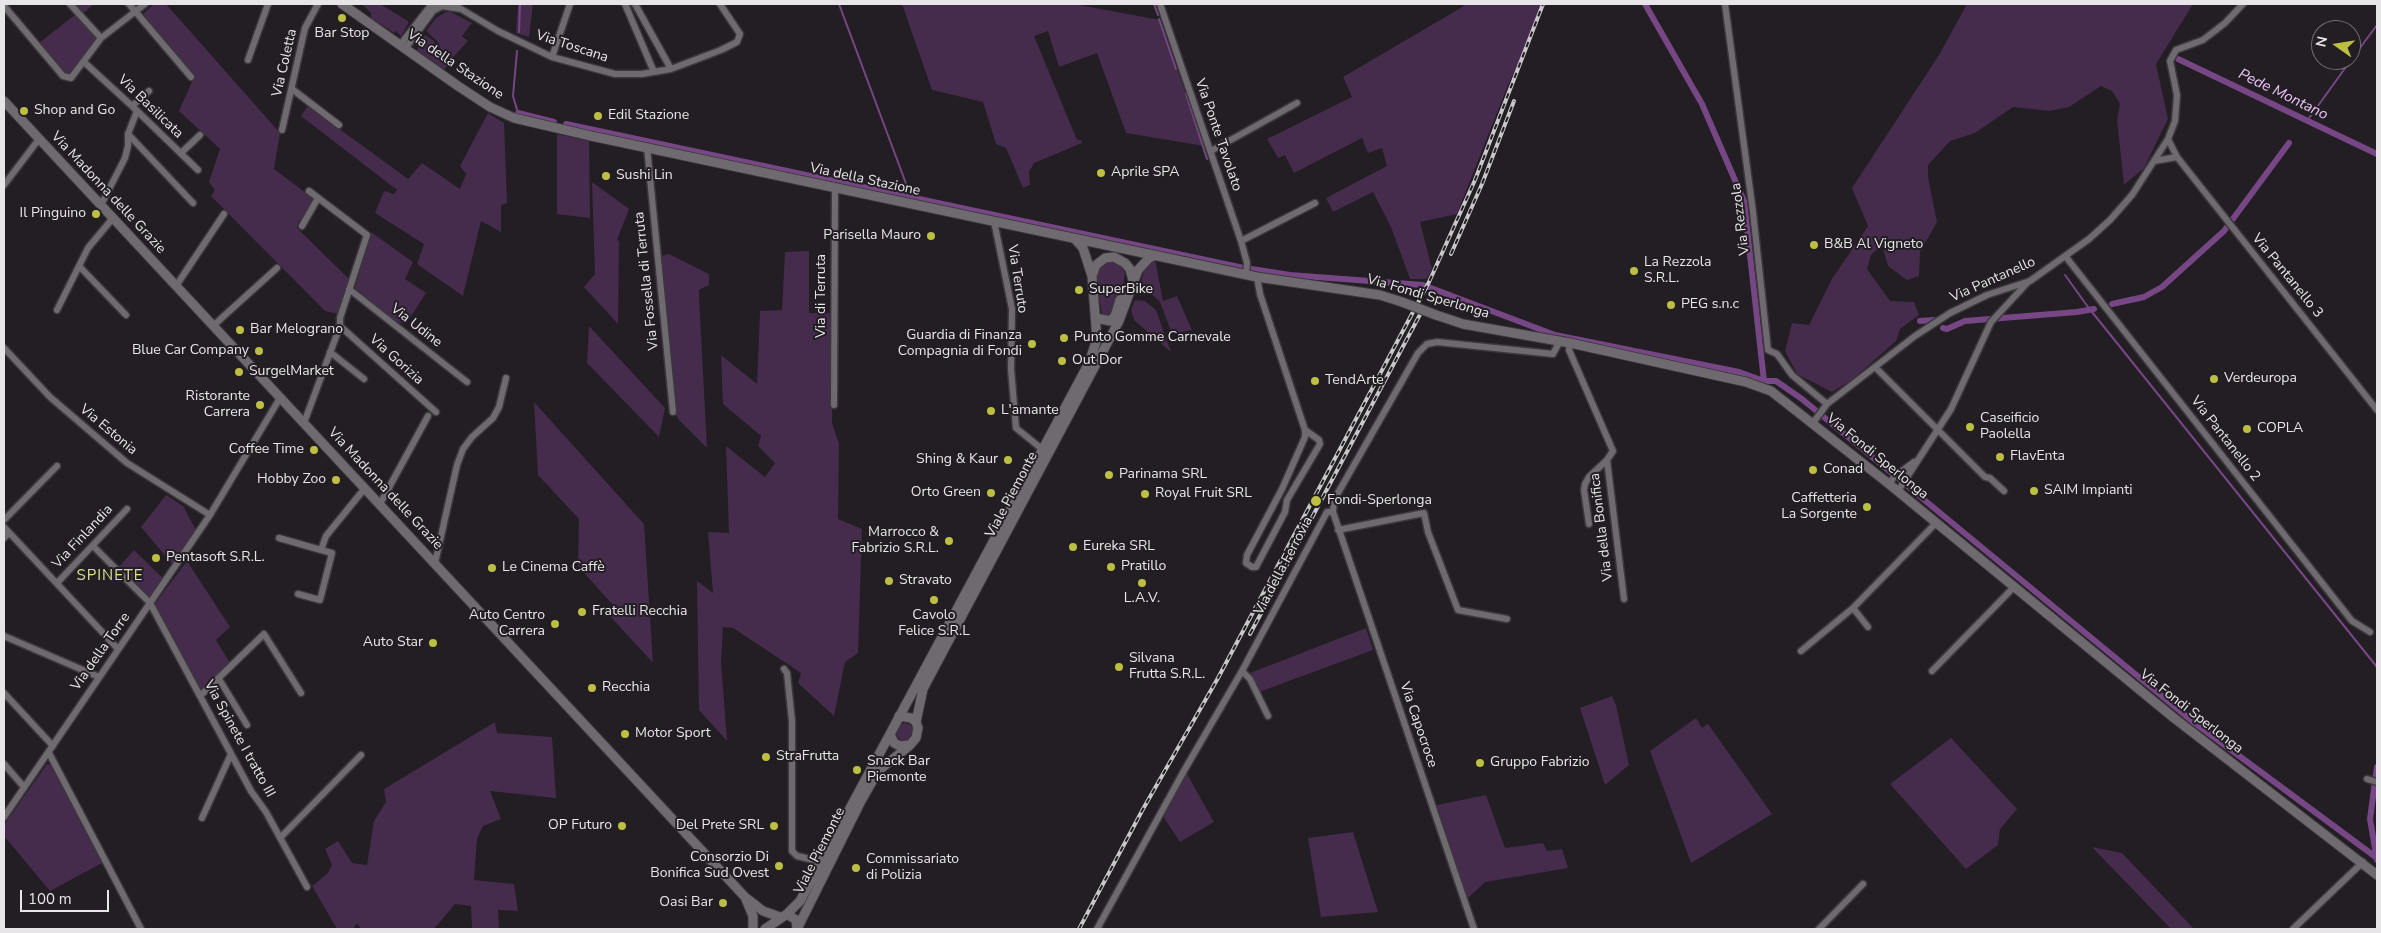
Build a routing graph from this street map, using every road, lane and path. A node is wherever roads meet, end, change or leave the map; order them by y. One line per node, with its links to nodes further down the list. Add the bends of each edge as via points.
1 (70, 4): 20 (street)
2 (130, 4): 18 (street)
3 (145, 4): 18 (street)
4 (268, 4): 23 (street)
5 (318, 4): 28 (street, Via Coletta, via 305,28)
6 (342, 4): 21 (street, Via della Stazione)
7 (436, 4): 19 (street, Via Toscana, via 431,5)
8 (453, 4): 17 (street, Via Toscana)
9 (570, 4): 22 (street)
10 (625, 4): 26 (street)
11 (635, 4): 25 (street)
12 (720, 4): 25 (street, Via Toscana, via 740,34 737,42)
13 (1160, 4): 40 (street, Via Ponte Tavolato)
14 (1725, 4): 89 (street, Via Rezzola, via 1768,350 1777,354 1792,375)
15 (2244, 4): 38 (street, Via Pantanello, via 2204,40 2176,50 2170,61 2177,95 2175,121)
16 (4, 6): 24 (street, via 63,76 71,78)
17 (460, 9): 19 (street, Via Toscana, via 442,6); 22 (street, Via Toscana)
18 (135, 11): 20 (street); 27 (street)
19 (418, 24): 21 (street, Via Toscana)
20 (101, 38): 24 (street)
21 (403, 47): 39 (street, Via della Stazione, via 490,107 514,118)
22 (552, 57): 26 (street, Via Toscana, via 615,74)
23 (248, 60)
24 (84, 62): 32 (street, Via Basilicata)
25 (671, 69): 26 (street, Via Toscana)
26 (654, 72)
27 (191, 77)
28 (292, 89): 33 (street); 34 (street, Via Coletta)
29 (148, 91): 32 (street)
30 (4, 101): 37 (street, Via Madonna delle Grazie)
31 (1297, 103): 40 (street)
32 (135, 109): 35 (street); 41 (street, Via Basilicata)
33 (339, 125)
34 (282, 130)
35 (128, 134): 49 (street); 51 (street, via 125,158)
36 (200, 135): 41 (street)
37 (39, 139): 45 (street); 51 (street, Via Madonna delle Grazie)
38 (2168, 139): 42 (street, Via Pantanello 3); 43 (street, Via Pantanello)
39 (647, 147): 46 (street, Via della Stazione); 92 (street, Via Fossella di Terruta)
40 (1211, 151): 57 (street, Via Ponte Tavolato)
41 (181, 153): 44 (street, Via Basilicata)
42 (2177, 157): 43 (street); 90 (street, Via Pantanello 3)
43 (2154, 161): 61 (street, Via Pantanello, via 2132,195 2110,220)
44 (198, 170)
45 (4, 183)
46 (835, 187): 54 (street, Via della Stazione); 88 (street, Via di Terruta)
47 (310, 191): 48 (street)
48 (318, 198): 55 (street); 72 (street, via 367,235)
49 (193, 203)
50 (1315, 203): 57 (street)
51 (101, 206): 53 (street, Via Madonna delle Grazie)
52 (224, 214): 71 (street)
53 (113, 218): 63 (street, via 88,248); 71 (street, Via Madonna delle Grazie)
54 (994, 221): 56 (street, Via della Stazione); 98 (street, Via Terruto, via 1012,309 1011,369 1016,428)
55 (302, 226)
56 (1075, 239): 58 (street, Via della Stazione); 62 (street, Viale Piemonte, via 1083,248)
57 (1241, 241): 65 (street, Via Ponte Tavolato)
58 (1104, 244): 59 (street, Via della Stazione); 62 (street, via 1094,249)
59 (1133, 251): 60 (street, Via della Stazione); 66 (street)
60 (1155, 255): 65 (street, Via della Stazione); 66 (street)
61 (2066, 257): 70 (street, Via Pantanello); 133 (street, Via Pantanello 2, via 2352,621)
62 (1086, 259): 67 (street, Viale Piemonte)
63 (79, 266): 74 (street); 75 (street)
64 (277, 268): 77 (street)
65 (1246, 269): 68 (street, Via della Stazione)
66 (1138, 270): 69 (street, Viale Piemonte)
67 (1092, 276): 69 (street, via 1096,265 1105,258 1114,257 1130,269); 76 (street, Viale Piemonte)
68 (1257, 277): 79 (street, Via Fondi Sperlonga, bridge, via 1380,295 1463,324); 96 (street)
69 (1133, 281): 73 (street, Viale Piemonte)
70 (2030, 281): 83 (street, Via Pantanello, via 1987,295 1950,313); 97 (street, via 1991,322)
71 (176, 286): 77 (street, Via Madonna delle Grazie)
72 (349, 289): 78 (street); 86 (street, Via Udine)
73 (1128, 296): 76 (street, via 1120,300 1110,321); 147 (street, Viale Piemonte, via 1104,351 924,689)
74 (56, 310)
75 (126, 315)
76 (1096, 318): 98 (street, Viale Piemonte, via 1097,339 1088,363)
77 (214, 326): 87 (street, Via Madonna delle Grazie)
78 (340, 326): 82 (street); 91 (street, Via Gorizia)
79 (1560, 341): 80 (street, Via Fondi Sperlonga); 112 (street, Via della Ferrovia, via 1553,354 1437,342 1427,344 1418,353 1334,500)
80 (1570, 343): 94 (street, Via Fondi Sperlonga, via 1746,382 1771,391); 99 (street, Via della Bonifica, via 1569,350 1613,452)
81 (4, 348): 113 (street, Via Estonia, via 50,397 127,463)
82 (330, 352): 85 (street); 95 (street)
83 (1875, 368): 89 (street, Via Pantanello); 97 (street)
84 (506, 378): 124 (street, via 504,395 493,418 463,449)
85 (364, 379)
86 (467, 382)
87 (280, 398): 95 (street, Via Madonna delle Grazie); 113 (street, Via della Torre)
88 (834, 405)
89 (1825, 407): 94 (street, Via Pantanello)
90 (2377, 410)
91 (436, 412)
92 (673, 412)
93 (428, 416): 110 (street)
94 (1815, 421): 104 (street, Via Fondi Sperlonga)
95 (304, 422): 105 (street, Via Madonna delle Grazie)
96 (1305, 430): 102 (street); 103 (street, via 1320,444)
97 (1938, 431): 100 (street); 107 (street)
98 (1042, 449): 145 (street, Viale Piemonte)
99 (1607, 460): 116 (street, via 1585,484); 128 (street, Via della Bonifica)
100 (1917, 460): 104 (street); 106 (street)
101 (57, 466): 114 (street)
102 (1292, 469): 103 (street); 108 (street)
103 (1301, 474): 109 (street)
104 (1891, 480): 106 (street, Via Fondi Sperlonga)
105 (365, 488): 110 (street, Via Madonna delle Grazie); 123 (street, via 326,536)
106 (1900, 489): 115 (street, Via Fondi Sperlonga)
107 (2004, 491)
108 (1277, 497): 109 (street); 109 (street, via 1247,555 1246,562 1252,567 1256,567)
109 (1287, 502)
110 (380, 504): 124 (street, Via Madonna delle Grazie)
111 (128, 508): 122 (street, Via Finlandia)
112 (1333, 512): 118 (street, Via Capocroce); 138 (street, Via della Ferrovia, via 1327,512)
113 (210, 515): 129 (street, Via della Torre)
114 (4, 520)
115 (1936, 523): 126 (street, Via Fondi Sperlonga); 130 (street)
116 (1589, 524)
117 (4, 527): 119 (street)
118 (1338, 530): 131 (street, via 1424,513 1428,532 1458,610); 172 (street, Via Capocroce)
119 (9, 533): 120 (street); 125 (street)
120 (4, 538)
121 (278, 538): 123 (street)
122 (93, 546): 125 (street, Via Finlandia); 129 (street, Via Spinete I tratto III)
123 (321, 550): 127 (street, via 332,553 320,600)
124 (435, 563): 165 (street, Via Madonna delle Grazie)
125 (58, 583): 135 (street)
126 (2014, 587): 139 (street); 161 (street, Via Fondi Sperlonga, via 2174,718)
127 (298, 594)
128 (1624, 599)
129 (150, 603): 135 (street, Via della Torre); 144 (street, Via Spinete I tratto III)
130 (1853, 608): 132 (street); 136 (street)
131 (1507, 619)
132 (1868, 627)
133 (2370, 632)
134 (4, 636): 140 (street)
135 (118, 649): 140 (street, Via della Torre)
136 (1801, 651)
137 (784, 669): 160 (street, via 788,673 792,721 792,851 797,856)
138 (1242, 671): 146 (street, via 1250,679); 171 (street, Via della Ferrovia, via 1184,769)
139 (1932, 671)
140 (99, 677): 151 (street, Via della Torre)
141 (220, 679): 143 (street, via 264,634); 144 (street); 148 (street)
142 (4, 693): 151 (street)
143 (300, 693)
144 (200, 696): 153 (street, Via Spinete I tratto III)
145 (899, 716): 147 (street); 149 (street, Viale Piemonte)
146 (1268, 716)
147 (916, 722): 150 (street, Viale Piemonte, via 916,738)
148 (246, 725)
149 (890, 734): 150 (street, via 894,743); 160 (street, Viale Piemonte)
150 (910, 745): 167 (street, Viale Piemonte, via 878,771)
151 (53, 746): 152 (street, Via della Torre)
152 (49, 753): 156 (street, Via della Torre); 168 (street)
153 (231, 754): 158 (street); 159 (street, Via Spinete I tratto III)
154 (361, 755): 159 (street)
155 (4, 764): 156 (street)
156 (24, 787): 157 (street, Via della Torre)
157 (4, 817)
158 (202, 818)
159 (280, 838): 164 (street, Via Spinete I tratto III)
160 (822, 862): 166 (street, Viale Piemonte, via 800,901)
161 (2363, 862): 162 (street, Via Fondi Sperlonga); 174 (street)
162 (2376, 873)
163 (1862, 884): 173 (street)
164 (307, 887)
165 (745, 896): 166 (street, Via Madonna delle Grazie, via 763,911); 169 (street, via 753,916)
166 (783, 916): 167 (street, Viale Piemonte, via 796,920); 170 (street, Viale Piemonte)
167 (797, 928)
168 (141, 929)
169 (753, 929)
170 (765, 929)
171 (1097, 929)
172 (1474, 929)
173 (1819, 929)
174 (2294, 929)

